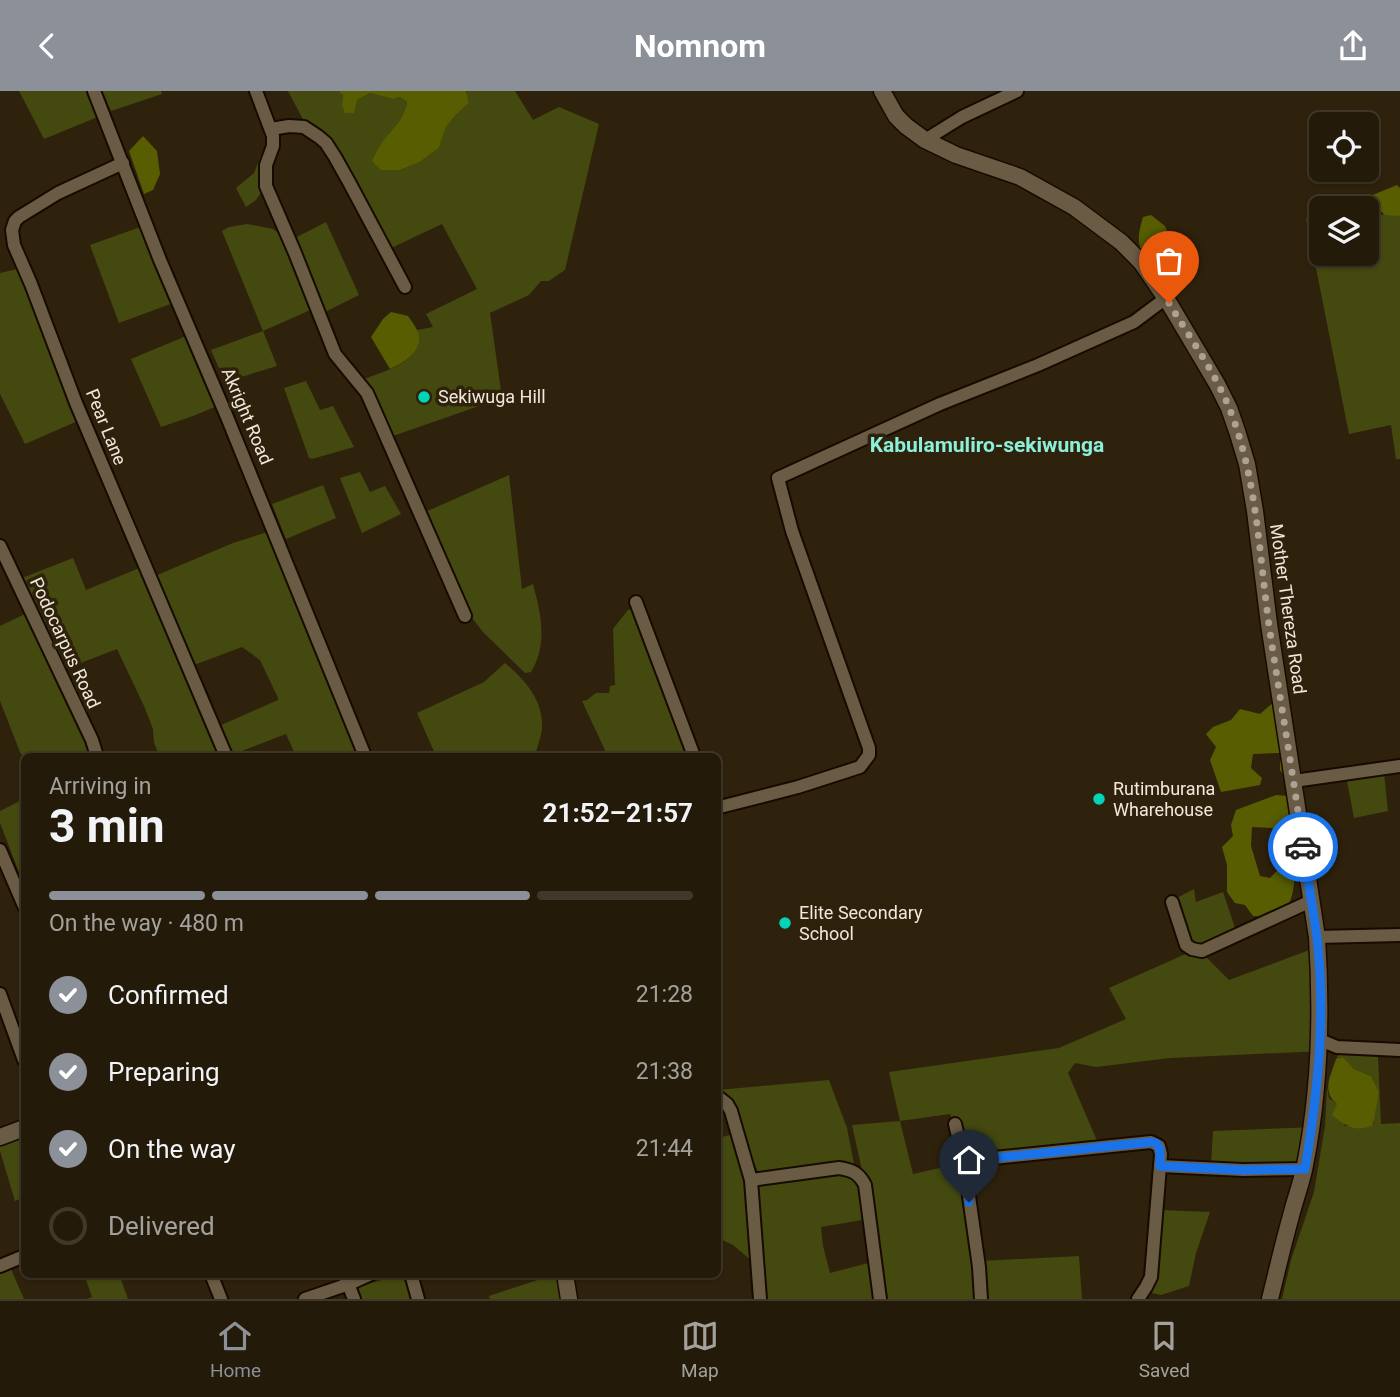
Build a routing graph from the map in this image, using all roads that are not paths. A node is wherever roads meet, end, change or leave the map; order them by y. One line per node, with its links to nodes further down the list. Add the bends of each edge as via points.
1 (94, 91): 7 (street, Akright Road)
2 (256, 91): 5 (street)
3 (882, 91): 6 (street, Mother Thereza Road, via 896,116)
4 (1017, 91): 6 (street)
5 (271, 129): 8 (street, via 304,127 326,143); 12 (street, via 274,141 264,176 266,186 335,354 367,393)
6 (925, 140): 9 (street, Mother Thereza Road, via 1020,177 1074,207 1135,255)
7 (123, 163): 14 (street, Pear Lane, via 19,217 12,230 13,246); 15 (street, Akright Road)
8 (405, 288)
9 (1166, 298): 18 (street, Mother Thereza Road, via 1229,408 1247,464); 19 (street, via 1134,322 778,478 869,755 860,767)
10 (0, 546): 13 (street, Podocarpus Road)
11 (636, 602): 16 (street)
12 (465, 616)
13 (96, 753)
14 (225, 753)
15 (364, 753)
16 (693, 753)
17 (1400, 766): 18 (street)
18 (1294, 781): 22 (street, Mother Thereza Road)
19 (721, 807)
20 (0, 850): 21 (street)
21 (21, 899)
22 (1311, 901): 23 (street, via 1202,951 1186,945); 25 (street, Mother Thereza Road)
23 (1172, 902)
24 (1400, 935): 25 (street)
25 (1317, 937): 27 (street, Mother Thereza Road)
26 (0, 994): 29 (street)
27 (1320, 1041): 28 (street, via 1337,1047); 36 (street, Mother Thereza Road)
28 (1400, 1050)
29 (21, 1052)
30 (721, 1099): 37 (street, via 731,1111)
31 (954, 1124): 34 (street)
32 (21, 1129): 33 (street)
33 (0, 1137)
34 (964, 1161): 35 (street, via 1151,1142 1160,1149); 51 (street)
35 (1160, 1166): 36 (street); 52 (street, via 1151,1277)
36 (1305, 1169): 53 (street, Mother Thereza Road)
37 (751, 1180): 49 (street); 50 (street, via 839,1168 857,1173 865,1185)
38 (21, 1257): 39 (street)
39 (0, 1266)
40 (213, 1278): 44 (street)
41 (412, 1278): 47 (street)
42 (566, 1278): 48 (street)
43 (347, 1279): 45 (street); 46 (street)
44 (222, 1299)
45 (305, 1299)
46 (354, 1299)
47 (418, 1299)
48 (569, 1299)
49 (760, 1299)
50 (880, 1299)
51 (981, 1299)
52 (1138, 1299)
53 (1270, 1299)

